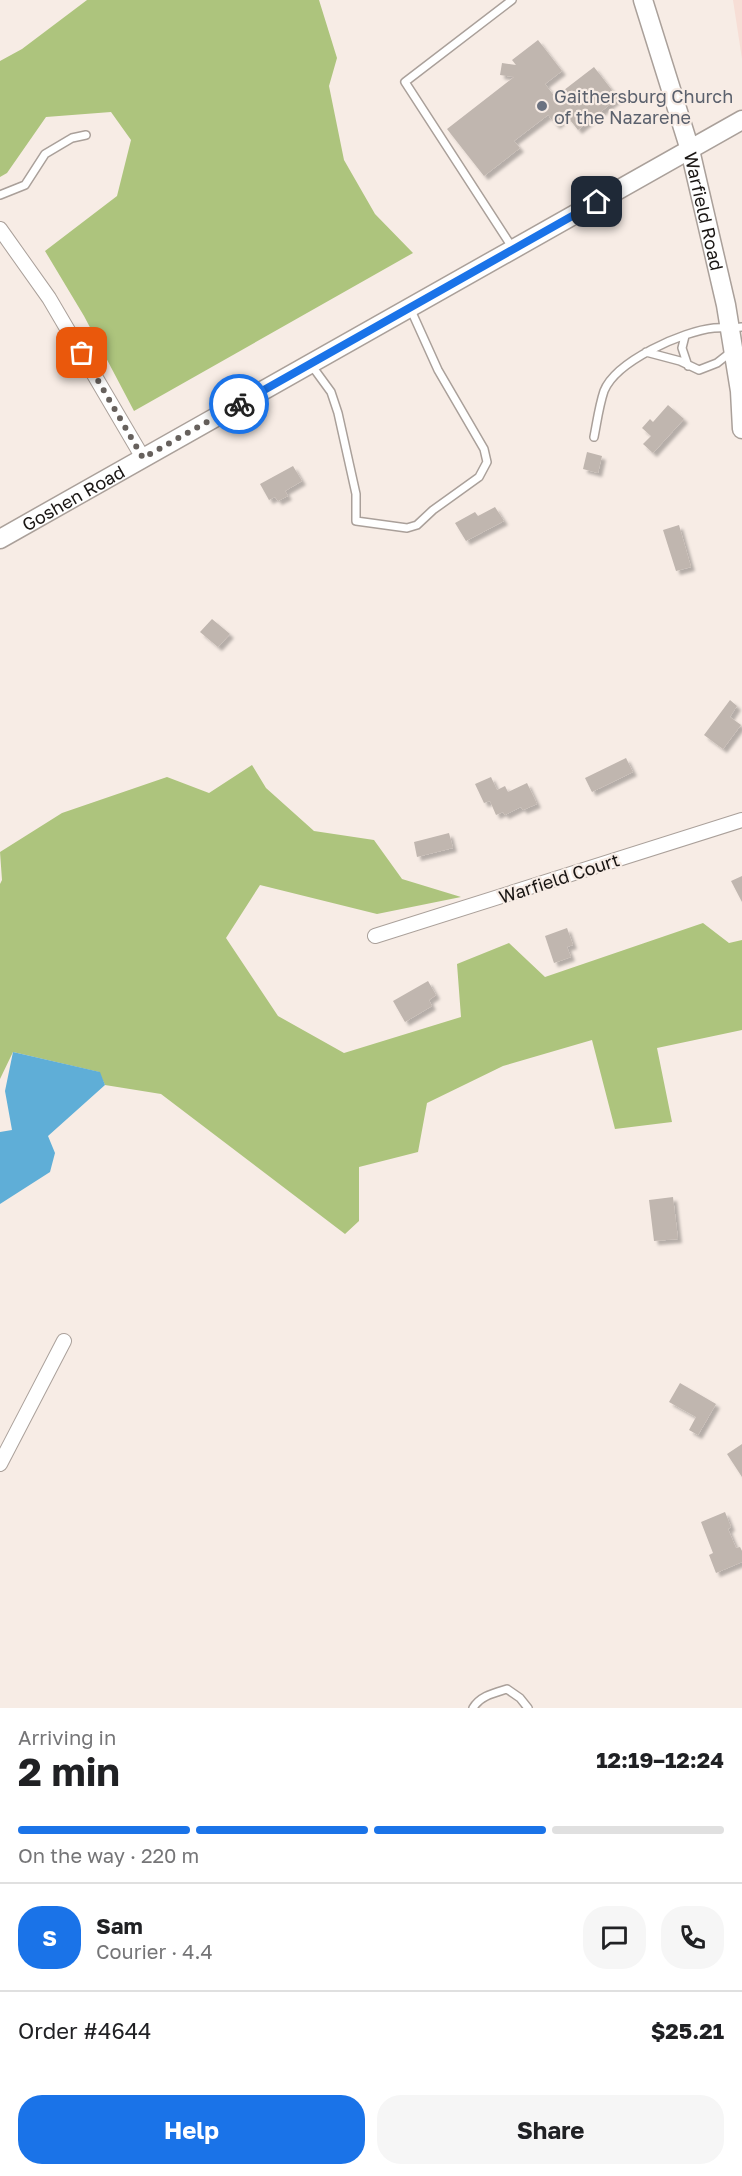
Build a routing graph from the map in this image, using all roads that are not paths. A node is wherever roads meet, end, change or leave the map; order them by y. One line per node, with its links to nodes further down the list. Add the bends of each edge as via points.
1 (512, 0): 8 (lane, via 405,82)
2 (643, 0): 5 (street, Warfield Road)
3 (742, 120): 5 (street, Goshen Road)
4 (86, 135): 6 (lane, via 72,138 45,154 25,185)
5 (690, 150): 8 (street, Goshen Road); 10 (street, Warfield Road)
6 (0, 195)
7 (0, 229): 18 (street, via 49,298)
8 (513, 249): 9 (street, Goshen Road)
9 (410, 308): 14 (street, Goshen Road); 14 (lane, via 438,370 484,449 487,462 479,477 417,525 407,528 356,521 356,494 338,413 328,387)
10 (736, 328): 11 (lane, via 714,328); 12 (street, Warfield Road)
11 (685, 336): 13 (lane); 15 (lane, via 682,348)
12 (734, 350): 15 (lane, via 699,370); 16 (street, Warfield Road)
13 (646, 352): 15 (lane); 17 (lane, via 613,376 605,390)
14 (311, 364): 18 (street, Goshen Road)
15 (688, 366)
16 (742, 429)
17 (594, 437)
18 (143, 458): 19 (street, Goshen Road)
19 (0, 539)
20 (742, 820): 21 (street, Warfield Court)
21 (375, 936)
22 (64, 1341): 23 (street)
23 (0, 1464)
24 (473, 1708): 25 (lane, via 490,1694 507,1689)
25 (528, 1708)

